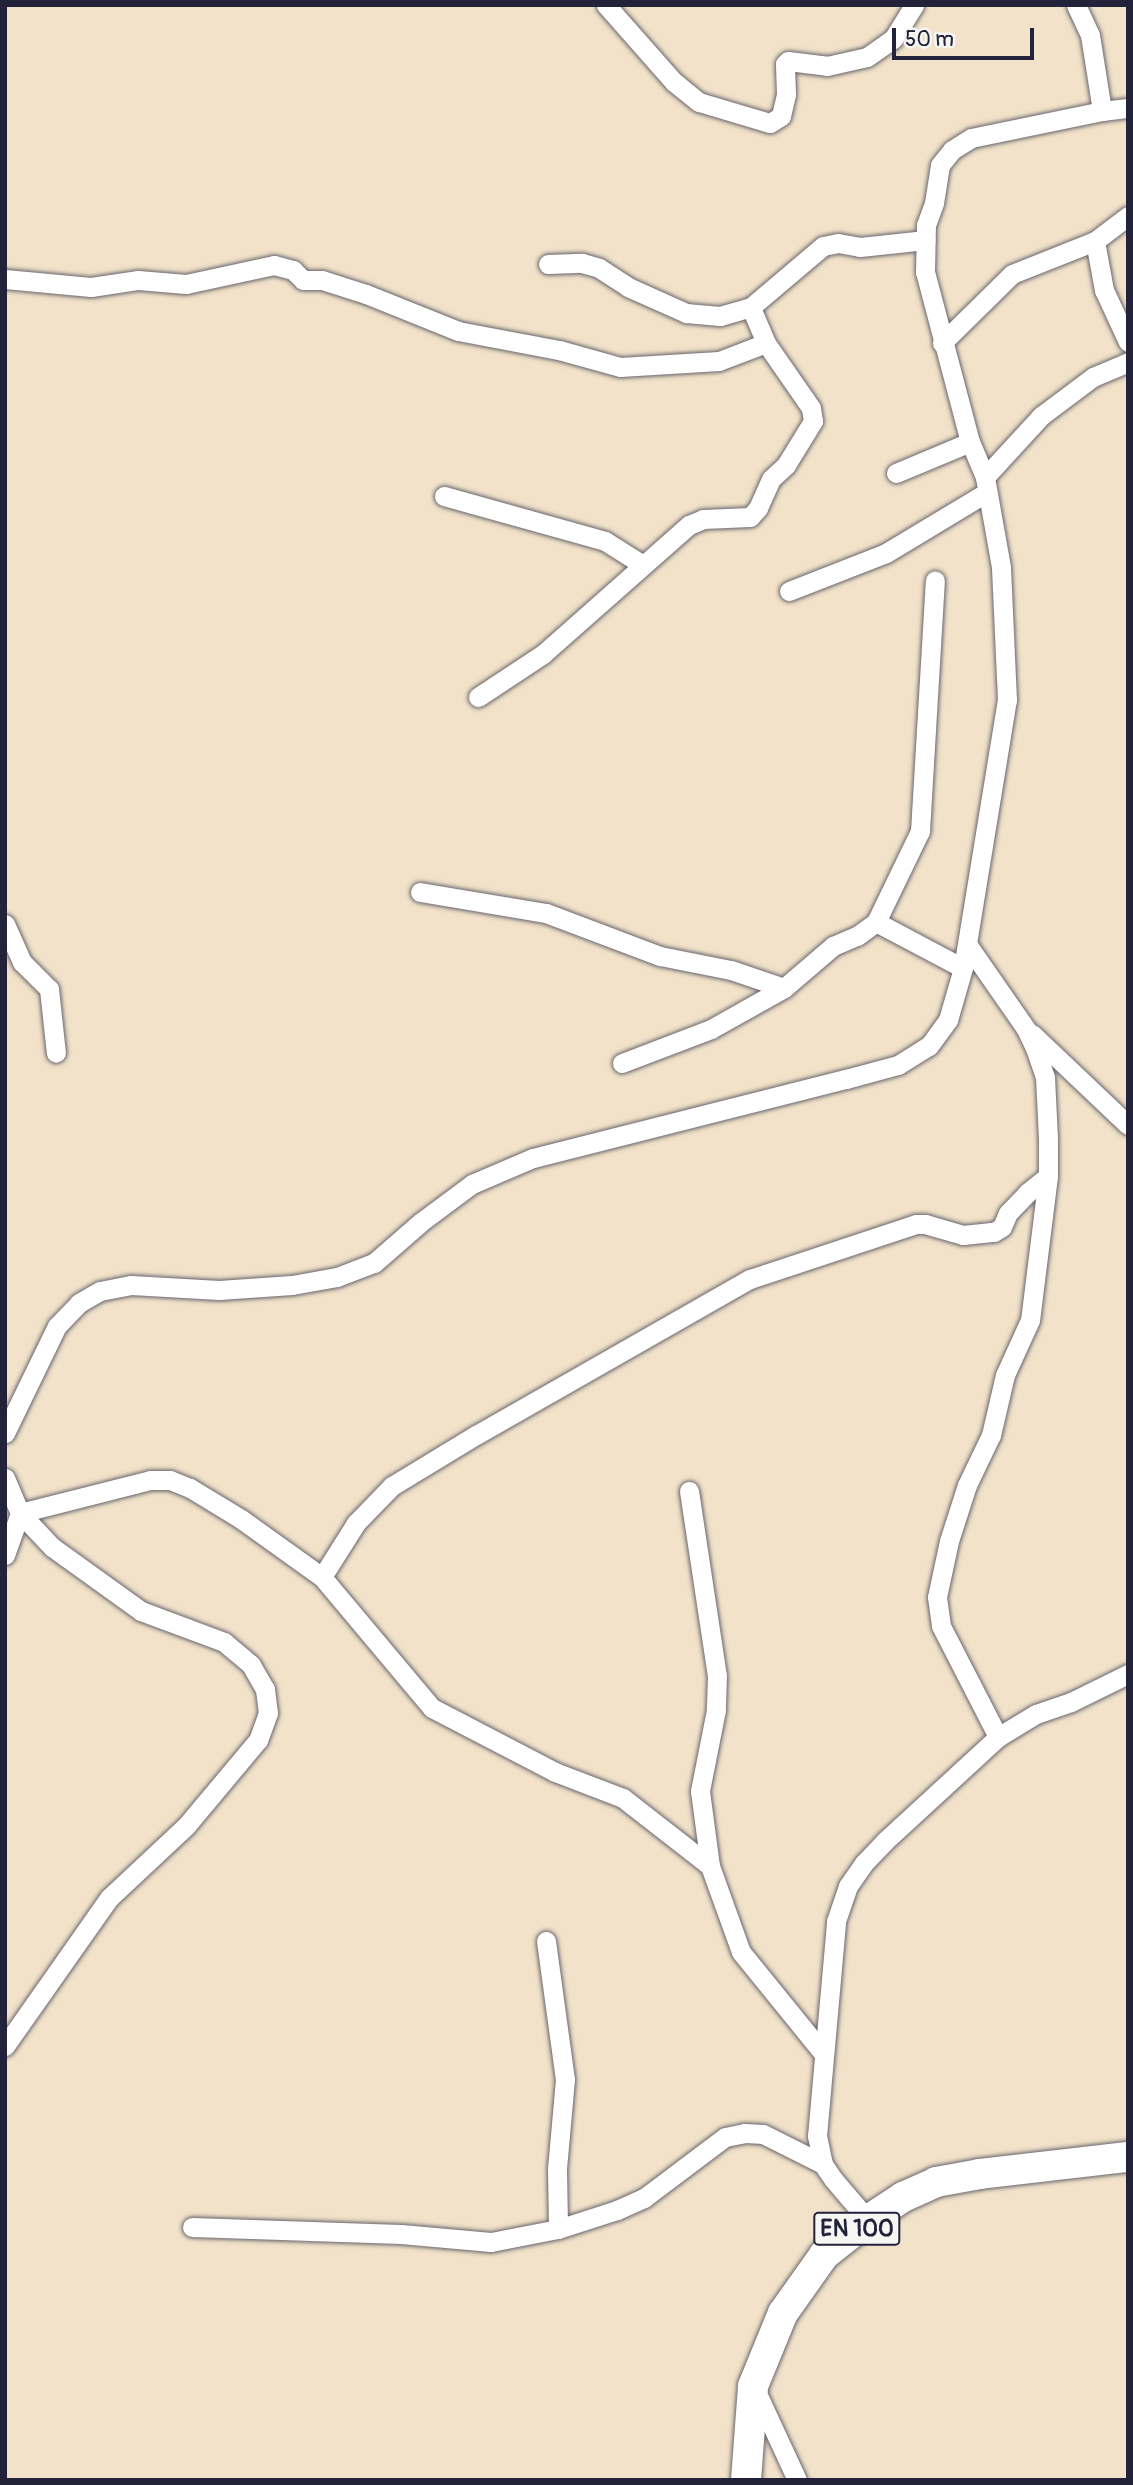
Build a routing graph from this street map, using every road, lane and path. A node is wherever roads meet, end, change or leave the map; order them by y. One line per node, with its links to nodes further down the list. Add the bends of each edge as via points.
1 (606, 5): 2 (street, via 674,82 699,102 770,123 781,116 786,94 783,71 788,61 827,66 867,57 893,39)
2 (914, 5)
3 (1076, 5): 5 (street, via 1090,35)
4 (1128, 108): 5 (street)
5 (1102, 111): 7 (street, via 971,138 952,150 940,165)
6 (1128, 216): 8 (street)
7 (926, 240): 11 (street, via 822,246); 14 (street, via 925,272)
8 (1095, 240): 12 (street, via 1104,290); 14 (street, via 1012,274)
9 (548, 264): 11 (street, via 582,263 599,268 628,287 686,313 720,316)
10 (5, 279): 13 (street, via 91,287 138,280 186,284 274,265 458,331 620,366 719,361)
11 (751, 307): 13 (street)
12 (1128, 342)
13 (766, 343): 20 (street, via 811,408 813,421 750,517 703,519 689,525)
14 (942, 343): 16 (street)
15 (1128, 362): 18 (street, via 1093,377 1041,416)
16 (970, 442): 17 (street); 18 (street)
17 (896, 473)
18 (986, 485): 22 (street, via 886,553); 27 (street, via 1001,567 1007,700)
19 (444, 496): 20 (street, via 605,541)
20 (643, 565): 23 (street, via 543,654)
21 (935, 580): 25 (street, via 920,831)
22 (789, 591)
23 (478, 697)
24 (420, 892): 29 (street, via 547,913 660,956 732,970)
25 (876, 922): 28 (street); 29 (street, via 833,946)
26 (5, 925): 31 (street, via 22,962 49,989)
27 (967, 944): 28 (street); 30 (street)
28 (963, 968): 35 (street, via 948,1020 929,1046 898,1065 533,1158 472,1184 374,1263 337,1277 219,1290 131,1285 100,1291 79,1303 57,1326)
29 (783, 988): 32 (street, via 710,1029)
30 (1026, 1029): 33 (street); 34 (street, via 1045,1077)
31 (56, 1053)
32 (622, 1063)
33 (1128, 1125)
34 (1048, 1176): 40 (street, via 1027,1192 994,1232 963,1235 916,1224 750,1279 392,1486 356,1523); 42 (street, via 1030,1320 1005,1375 991,1435 967,1485 936,1597 941,1626)
35 (5, 1433)
36 (5, 1478): 38 (street)
37 (689, 1491): 43 (street, via 717,1676 716,1710 700,1791)
38 (20, 1513): 39 (street); 40 (street, via 150,1480 170,1480 241,1519); 45 (street, via 52,1546 141,1611 224,1642 251,1665 265,1689 268,1713 258,1740 186,1826 109,1898)
39 (5, 1555)
40 (322, 1577): 43 (street, via 432,1708 555,1772 623,1798)
41 (1128, 1674): 42 (street, via 1036,1714)
42 (998, 1737): 46 (street, via 885,1841 848,1886 836,1921)
43 (710, 1866): 46 (street, via 741,1952)
44 (546, 1941): 51 (street, via 565,2079 557,2169)
45 (5, 2046)
46 (823, 2053): 48 (street, via 817,2136)
47 (1128, 2157): 49 (main road, EN 100, via 936,2182)
48 (823, 2164): 49 (street); 51 (street, via 763,2134 725,2137 643,2198)
49 (868, 2220): 52 (main road, EN 100, via 824,2255 801,2285 783,2313)
50 (192, 2227): 51 (street, via 491,2242)
51 (558, 2229)
52 (753, 2386): 53 (main road, EN 100); 54 (street)
53 (746, 2480)
54 (797, 2480)

